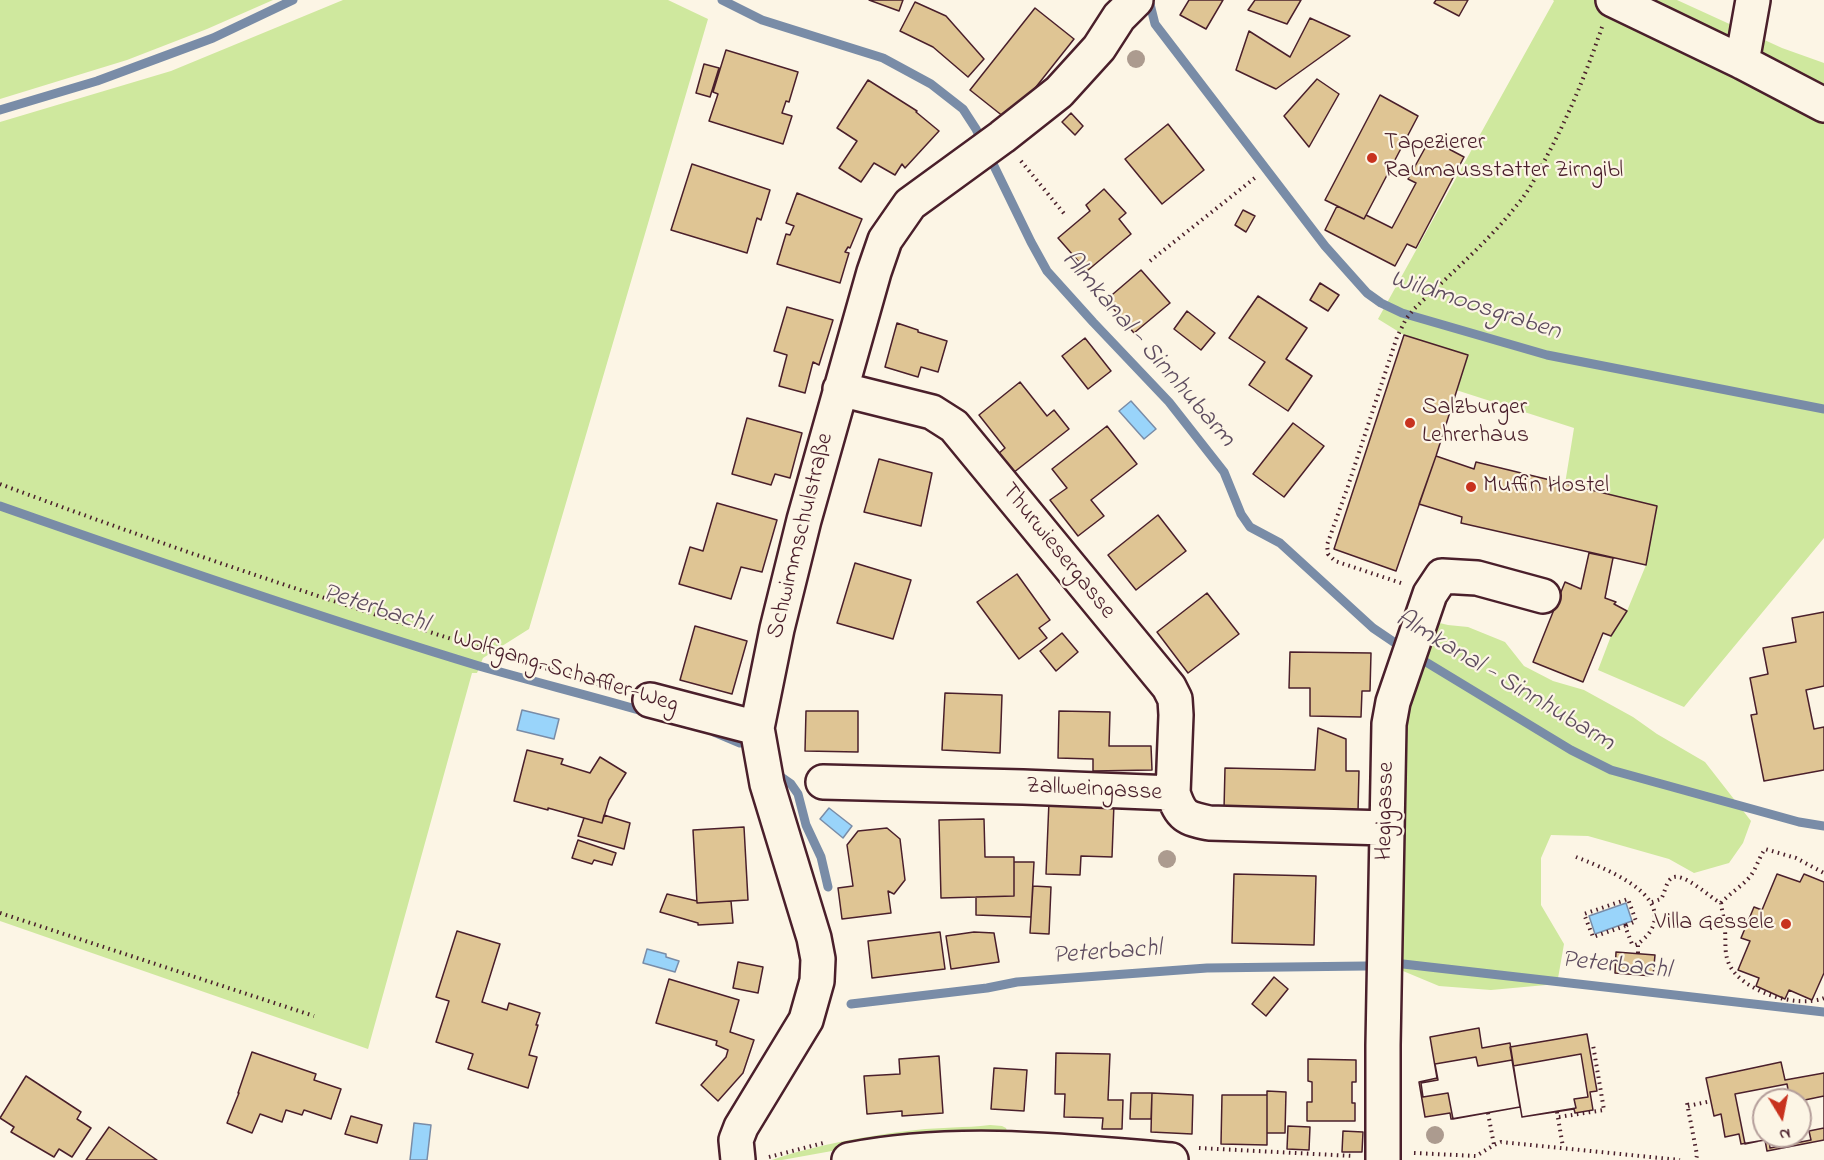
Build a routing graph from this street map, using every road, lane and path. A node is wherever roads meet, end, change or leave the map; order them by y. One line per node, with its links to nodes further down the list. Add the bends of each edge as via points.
1 (1136, 0): 10 (street, Schwimmschulstraße, via 1059,92 910,204 885,240)
2 (1753, 0): 4 (street)
3 (1607, 14): 4 (street); 12 (path, via 1566,120 1519,203 1414,309 1397,337 1327,545 1328,554 1335,561)
4 (1742, 62): 5 (street)
5 (1824, 105)
6 (1024, 165): 8 (path)
7 (1256, 177): 9 (path)
8 (1066, 216)
9 (1150, 261)
10 (840, 389): 15 (street, Schwimmschulstraße, via 777,629); 17 (street, Thurwiesergasse, via 932,412 954,426 1169,687 1176,715)
11 (0, 484): 14 (path, Wolfgang-Schaffler-Weg, via 193,554)
12 (1430, 594): 13 (street, Hegigasse, via 1442,576 1477,578); 18 (street, Hegigasse, via 1393,702)
13 (1543, 596)
14 (650, 700): 15 (street, Wolfgang-Schaffler-Weg)
15 (757, 728): 39 (street, Schwimmschulstraße, via 767,784 818,961 817,981 806,1020 736,1140)
16 (822, 782): 17 (street, Zallweingasse)
17 (1173, 793): 18 (street, Zallweingasse, via 1178,808 1190,819 1209,823)
18 (1387, 828): 38 (street, Hegigasse)
19 (1576, 857): 21 (path, via 1627,881)
20 (1824, 873): 22 (path, via 1796,858 1765,849 1747,880)
21 (1652, 902): 22 (path, via 1661,898 1670,879 1677,876); 25 (path, via 1652,928)
22 (1721, 903): 27 (path, via 1726,957 1734,972 1767,995 1814,1002)
23 (0, 913): 28 (path)
24 (1625, 926): 24 (path, via 1593,937 1584,914 1628,899 1636,921); 25 (path, via 1632,944)
25 (1638, 944): 26 (path)
26 (1638, 953)
27 (1824, 998)
28 (314, 1016)
29 (1593, 1045): 33 (path, via 1604,1110)
30 (1711, 1101): 41 (path, via 1688,1104)
31 (1557, 1112): 33 (path)
32 (1488, 1113): 34 (path)
33 (1558, 1117): 35 (path)
34 (1494, 1145): 35 (path, via 1501,1142); 38 (path, via 1476,1156)
35 (1563, 1147): 40 (path)
36 (841, 1150): 37 (street); 39 (path)
37 (1184, 1154): 38 (path)
38 (1383, 1156)
39 (753, 1159)
40 (1680, 1160)
41 (1696, 1160)

